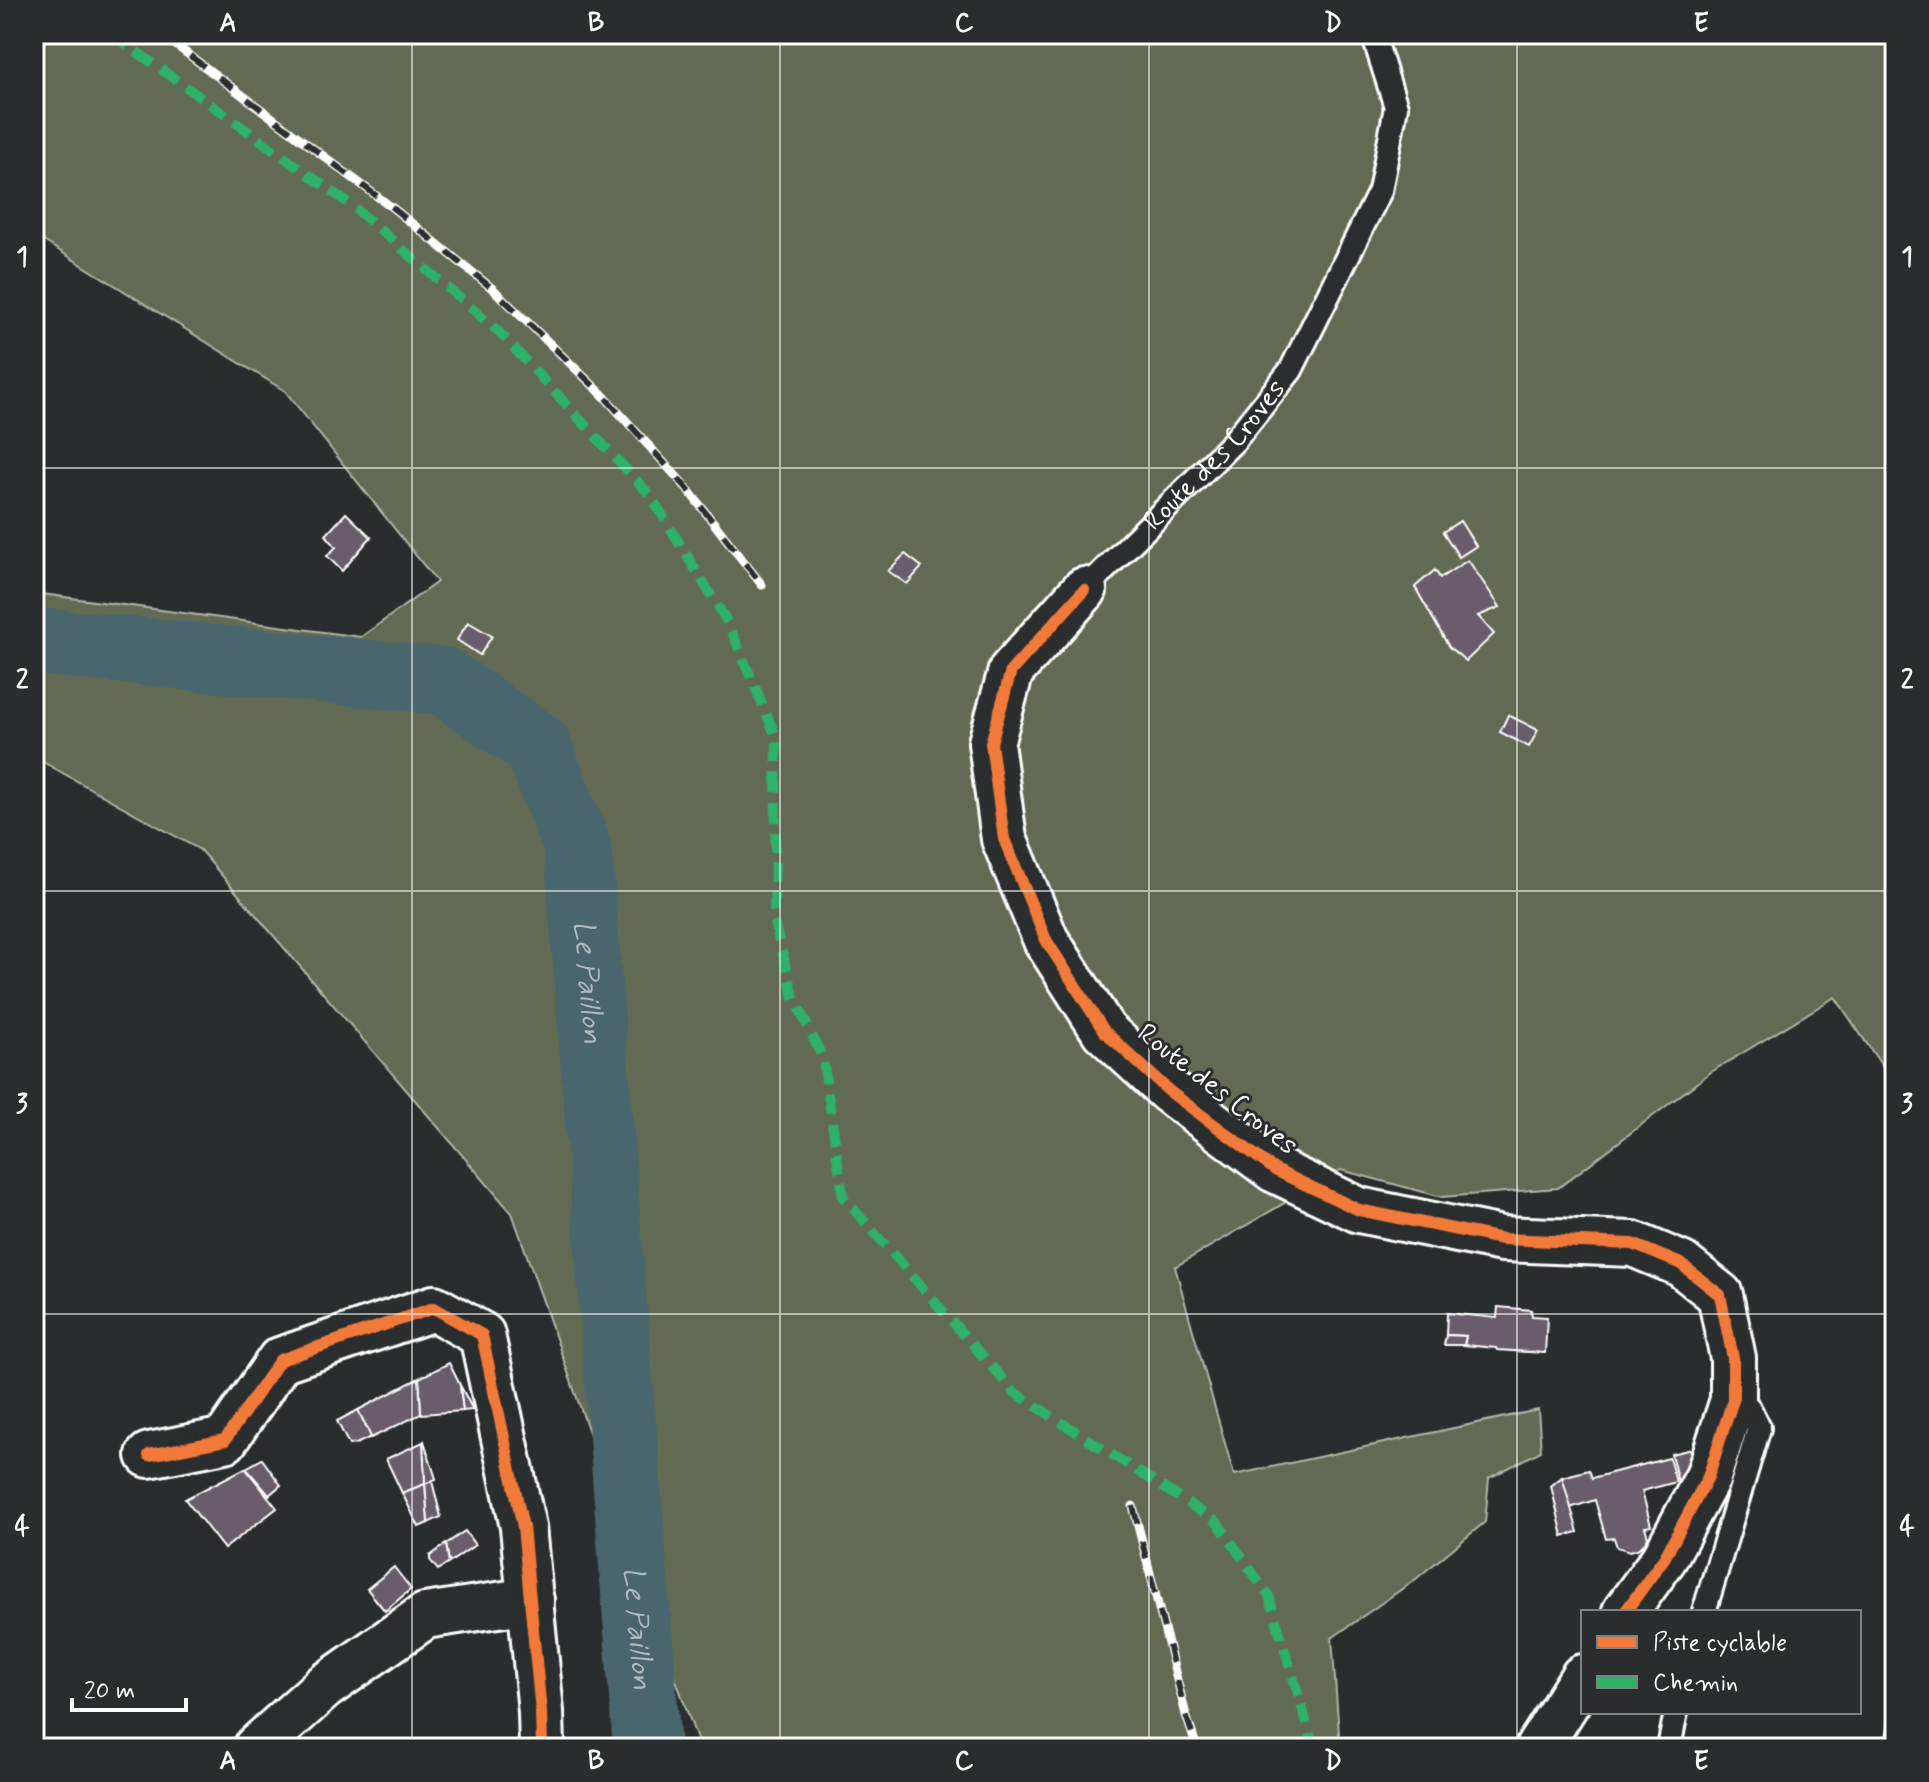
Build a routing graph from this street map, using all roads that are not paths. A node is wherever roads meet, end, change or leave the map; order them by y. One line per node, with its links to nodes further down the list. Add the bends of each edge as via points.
1 (1373, 34): 2 (lane, Route des Croves, via 1396,107 1380,191 1291,370 1234,441)
2 (1084, 590): 3 (street, Route des Croves, via 1011,671 991,743 1004,839 1046,940 1104,1031 1169,1091 1275,1170 1359,1210 1502,1239 1633,1244 1681,1264 1720,1295 1733,1358)
3 (1733, 1400): 6 (street, Route des Croves, via 1708,1477 1665,1557); 7 (lane, via 1749,1408 1759,1428)
4 (149, 1455): 5 (street, via 225,1440 280,1360 434,1308 482,1335 523,1527)
5 (531, 1600): 10 (street, via 425,1616 324,1687); 11 (street)
6 (1626, 1610)
7 (1705, 1610)
8 (1581, 1680): 12 (street)
9 (1676, 1714): 13 (lane)
10 (256, 1748)
11 (542, 1748)
12 (1538, 1748)
13 (1669, 1748)

